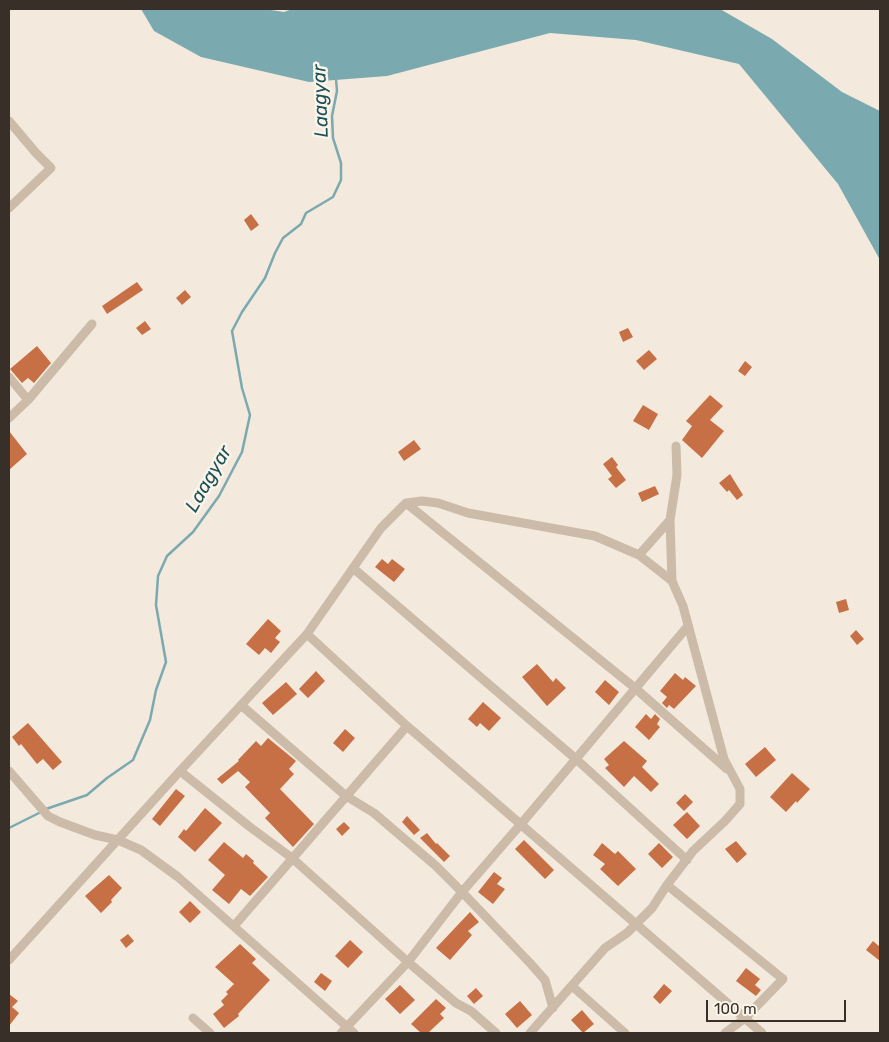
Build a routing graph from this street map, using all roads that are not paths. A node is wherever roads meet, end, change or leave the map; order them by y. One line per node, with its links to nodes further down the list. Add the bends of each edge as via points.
1 (9, 121): 2 (street, via 51,168)
2 (9, 208)
3 (92, 324): 5 (street)
4 (9, 377): 5 (street)
5 (28, 400): 6 (street)
6 (9, 418)
7 (676, 446): 9 (street, via 677,475)
8 (406, 503): 10 (street, via 438,503 468,513 595,536); 11 (street, via 381,528); 15 (street)
9 (670, 520): 10 (street); 12 (street)
10 (639, 555): 12 (street)
11 (353, 568): 14 (street); 18 (street)
12 (672, 581): 13 (street)
13 (688, 626): 15 (street); 21 (street, via 724,760)
14 (307, 634): 16 (street); 17 (street)
15 (636, 688): 18 (street); 21 (street)
16 (241, 705): 20 (street); 22 (street)
17 (407, 726): 22 (street); 23 (street)
18 (576, 759): 23 (street); 26 (street)
19 (9, 771): 24 (street, via 48,816 94,835)
20 (180, 771): 24 (street); 25 (street)
21 (731, 772): 26 (street, via 740,789 740,804)
22 (346, 796): 25 (street); 28 (street, via 374,813)
23 (521, 824): 28 (street); 29 (street)
24 (118, 840): 30 (street, via 141,850 178,877); 31 (street)
25 (292, 858): 30 (street); 32 (street)
26 (687, 860): 27 (street)
27 (667, 885): 29 (street, via 652,908); 36 (street, via 783,979)
28 (462, 892): 32 (street); 34 (street, via 545,980)
29 (636, 924): 33 (street, via 605,948); 36 (street)
30 (234, 926): 37 (street)
31 (9, 960)
32 (408, 962): 37 (street); 40 (street)
33 (572, 986): 34 (street); 42 (street)
34 (553, 1008): 41 (street)
35 (193, 1018): 38 (street)
36 (745, 1018): 43 (street); 44 (street)
37 (344, 1030): 39 (street)
38 (210, 1033)
39 (354, 1033)
40 (496, 1033)
41 (530, 1033)
42 (625, 1033)
43 (725, 1033)
44 (762, 1033)

